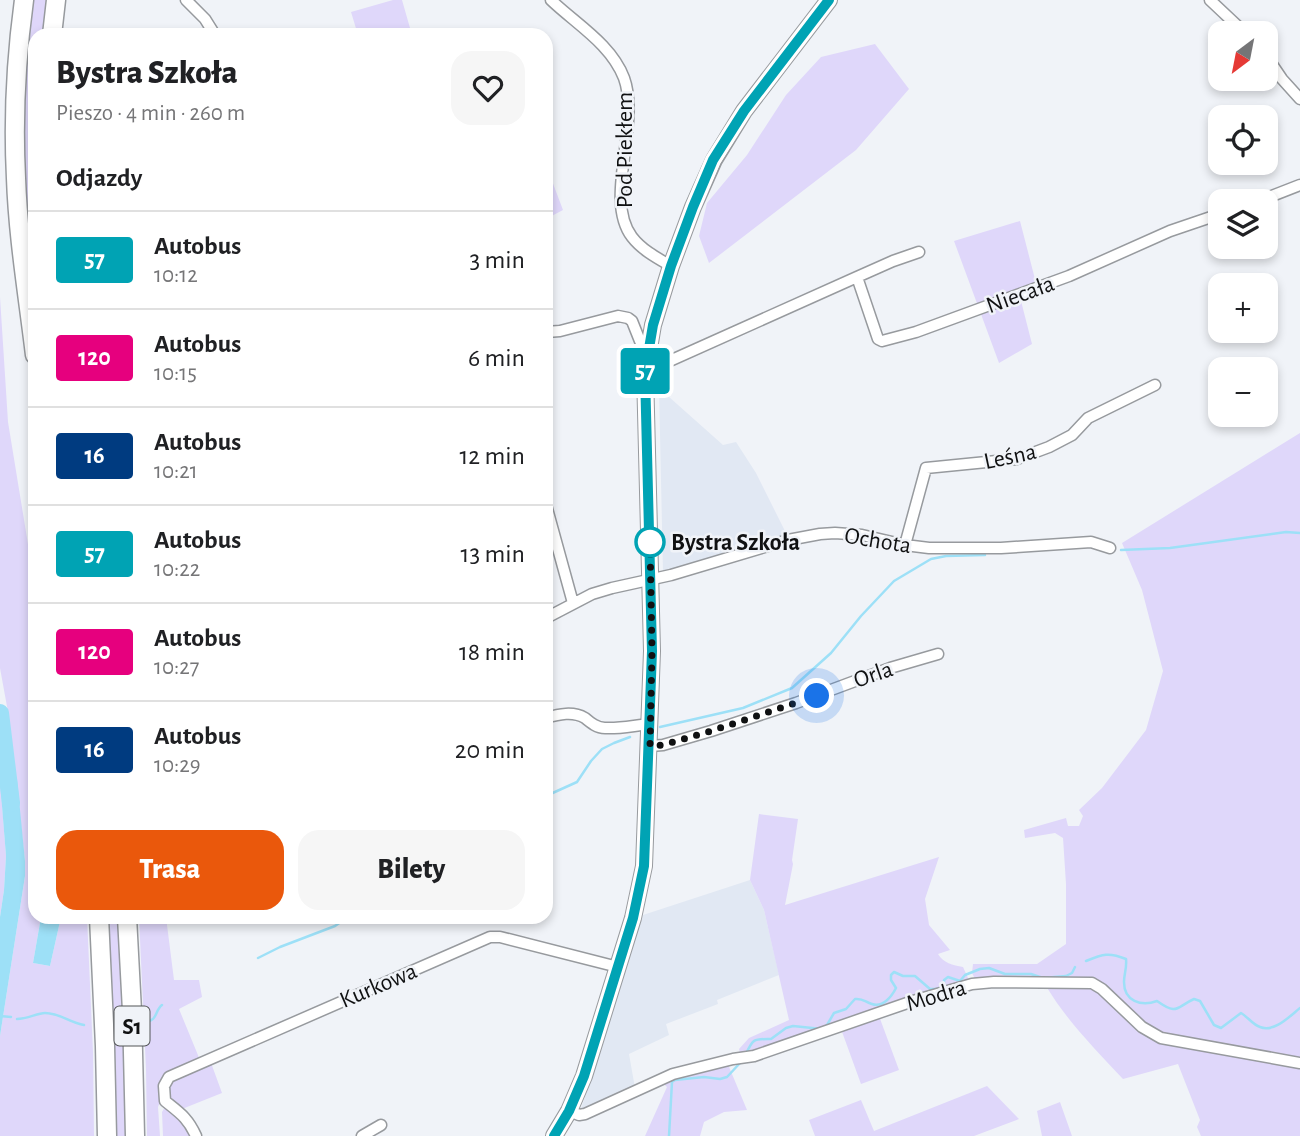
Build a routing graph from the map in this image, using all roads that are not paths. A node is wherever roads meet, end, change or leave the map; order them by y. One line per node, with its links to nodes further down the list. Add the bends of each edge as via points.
1 (24, 0): 18 (highway, via 16,96 16,179)
2 (56, 0): 8 (highway)
3 (186, 0): 9 (street)
4 (551, 0): 16 (street, Pod Piekłem, via 602,44 624,80 628,116 622,214 640,245)
5 (829, 0): 16 (main road, via 723,144)
6 (1210, 0): 7 (street)
7 (1232, 21)
8 (53, 28)
9 (211, 28)
10 (1278, 73): 11 (street)
11 (1300, 99)
12 (1300, 185): 13 (street)
13 (1278, 194)
14 (1208, 218): 17 (street, Niecała, via 1069,276 882,341)
15 (919, 252): 17 (street)
16 (671, 266): 20 (main road)
17 (857, 277): 21 (street)
18 (28, 299)
19 (553, 332): 20 (street, via 623,316 632,321 640,341)
20 (648, 347): 21 (main road)
21 (645, 372): 26 (main road)
22 (1155, 384): 24 (street, Leśna, via 1088,418 1072,435 1017,459 926,468)
23 (553, 530): 27 (street)
24 (905, 545): 25 (street, Ochota, via 1001,548 1091,542); 26 (street, Ochota, via 862,535 820,534)
25 (1110, 548)
26 (651, 579): 27 (street, Ochota); 31 (main road)
27 (573, 603): 28 (street, Ochota)
28 (553, 614)
29 (938, 654): 32 (street, Orla, via 711,731)
30 (553, 716): 31 (street, via 573,714 606,728)
31 (651, 724): 32 (main road)
32 (650, 746): 35 (main road, via 644,866)
33 (99, 924): 39 (highway, S1)
34 (127, 924): 40 (highway, S1)
35 (618, 967): 37 (main road); 41 (street, Kurkowa, via 490,937 174,1074 164,1086 165,1101 183,1114)
36 (1300, 1063): 37 (street, Modra, via 1161,1038 1092,983 994,982 964,985 748,1058 673,1074 585,1114)
37 (569, 1111): 43 (main road)
38 (381, 1125): 42 (street)
39 (107, 1136)
40 (135, 1136)
41 (195, 1136)
42 (362, 1136)
43 (554, 1136)

